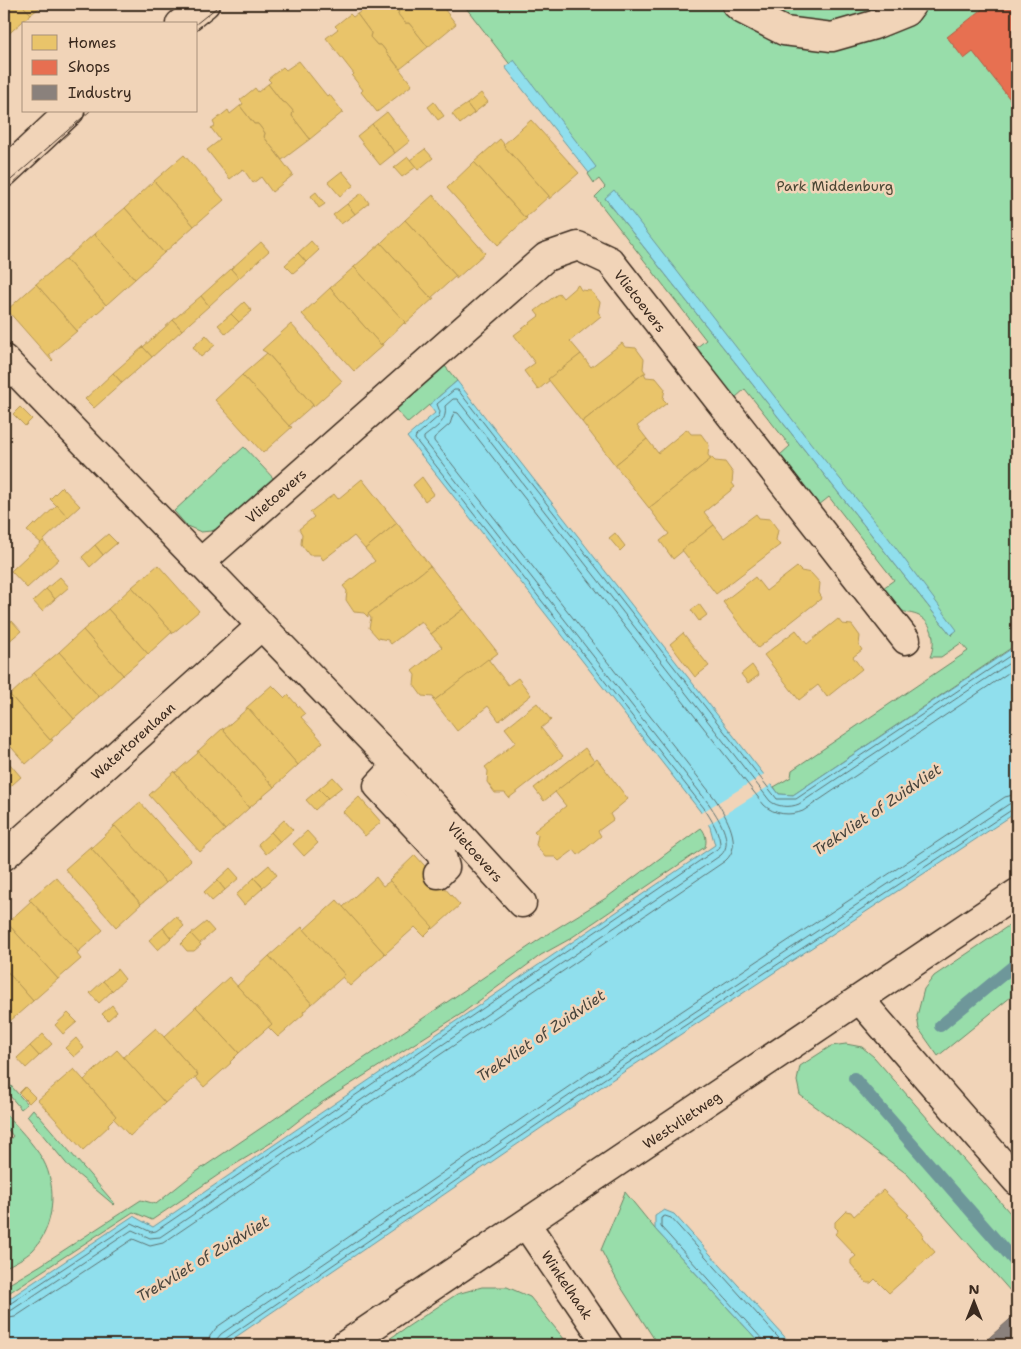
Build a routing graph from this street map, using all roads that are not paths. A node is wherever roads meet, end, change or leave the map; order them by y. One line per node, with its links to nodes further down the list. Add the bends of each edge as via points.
1 (205, 4): 4 (street)
2 (736, 4): 3 (street, via 784,31 832,36 874,25 906,12)
3 (912, 4)
4 (182, 22)
5 (69, 112): 6 (street)
6 (4, 173)
7 (4, 359): 8 (street, Vlietoevers)
8 (200, 563): 9 (street, Vlietoevers); 10 (street, Vlietoevers, via 546,257 578,246 610,261)
9 (261, 626): 11 (street, Vlietoevers); 12 (street, Watertorenlaan)
10 (906, 640)
11 (397, 766): 13 (street, via 378,786 441,853 445,867); 15 (street, Vlietoevers)
12 (4, 856)
13 (438, 874)
14 (1017, 893): 16 (street, Westvlietweg)
15 (522, 904)
16 (860, 1000): 17 (street); 18 (street, Westvlietweg)
17 (1017, 1181)
18 (526, 1224): 19 (street, Westvlietweg); 20 (street, Winkelhaak)
19 (345, 1345)
20 (608, 1345)

